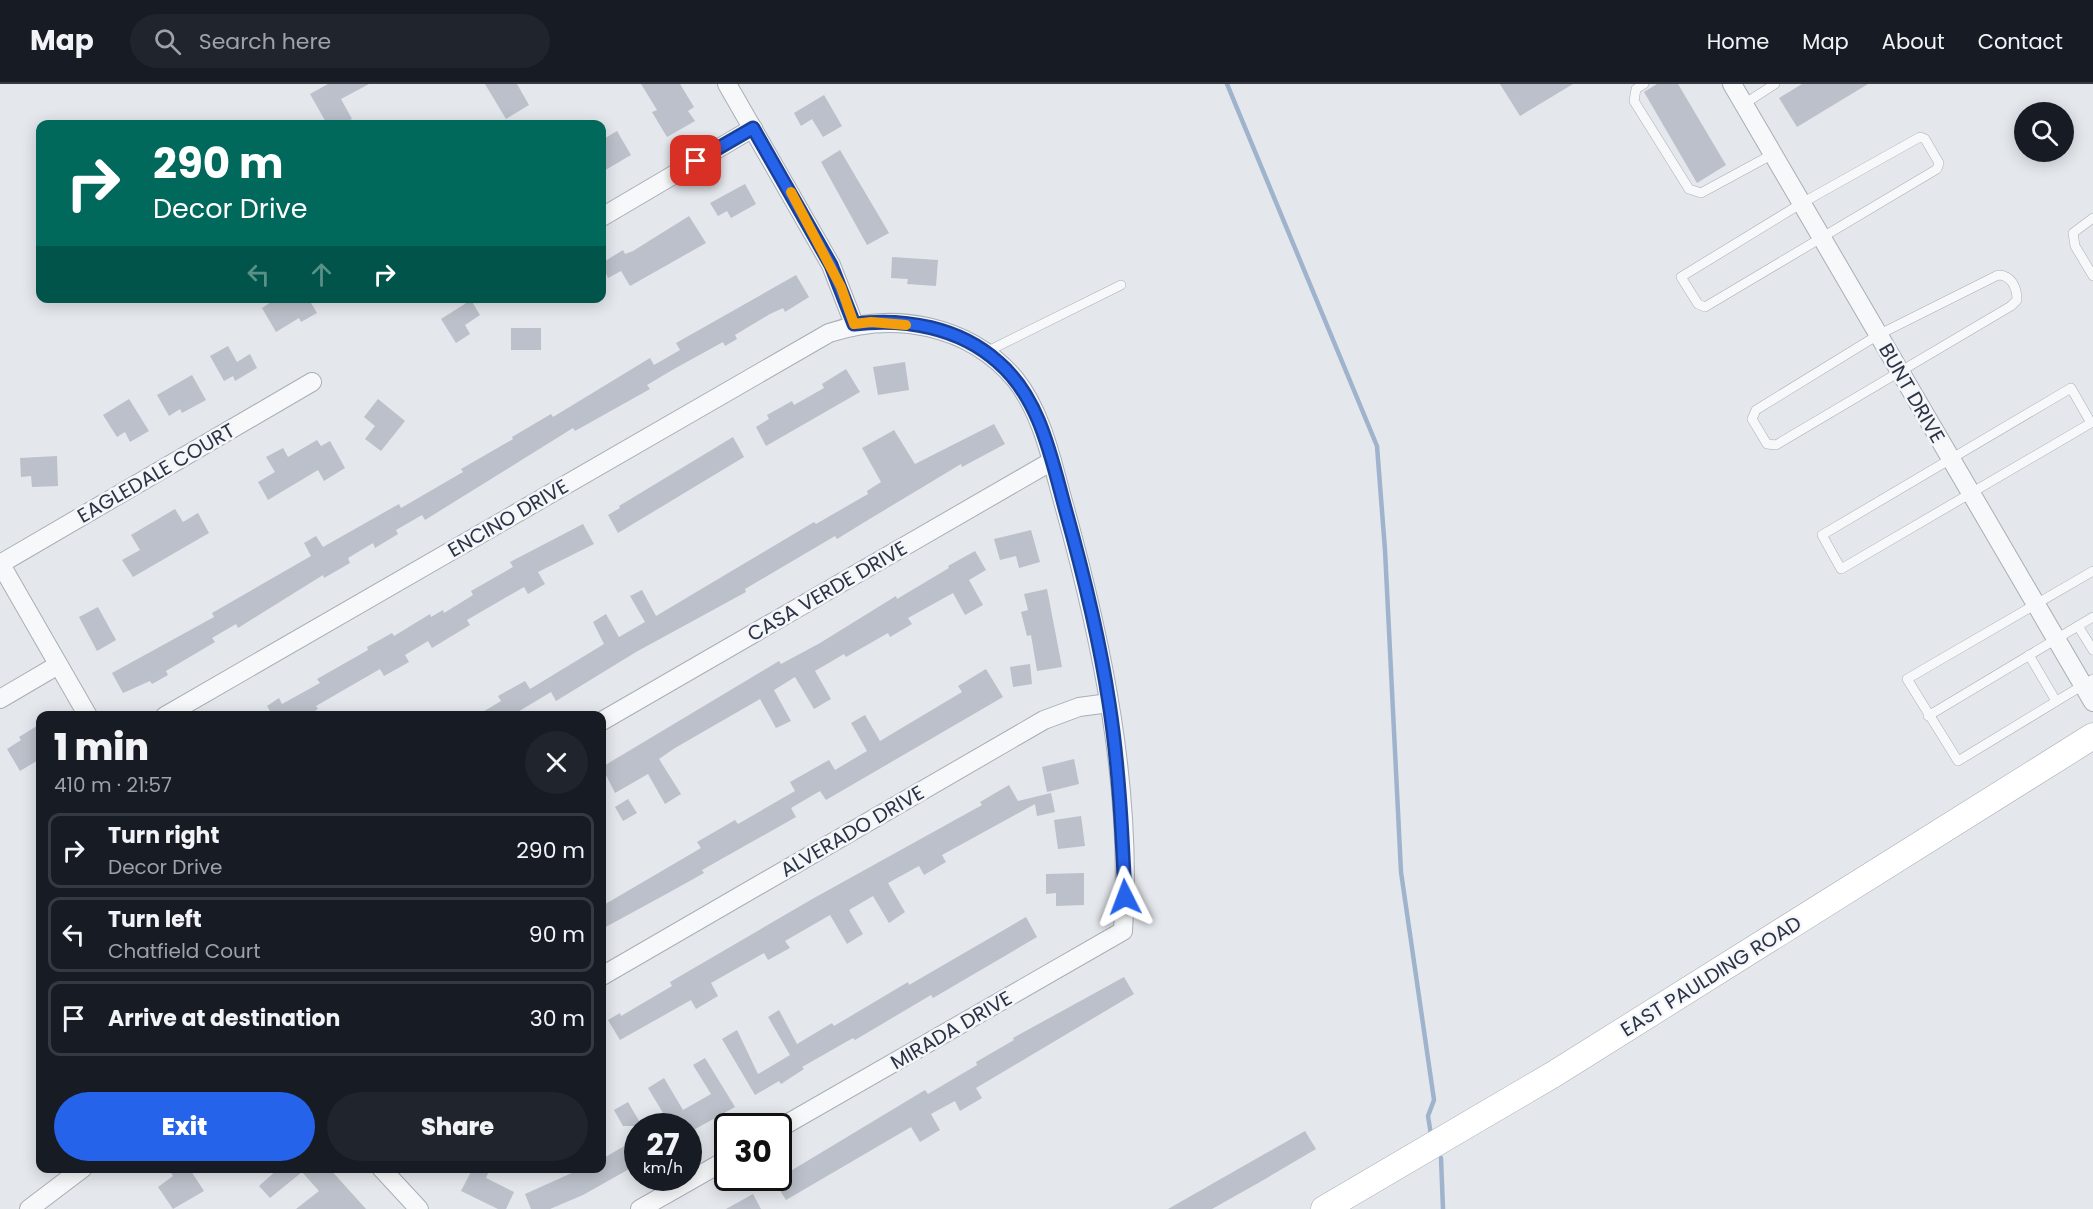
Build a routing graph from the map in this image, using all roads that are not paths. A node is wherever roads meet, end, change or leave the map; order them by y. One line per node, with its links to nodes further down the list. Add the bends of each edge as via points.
1 (727, 84): 6 (street)
2 (1644, 84): 7 (lane, via 1636,89 1634,101 1689,189 1701,193)
3 (1732, 84): 5 (street, BUNT DRIVE)
4 (1775, 84): 5 (lane)
5 (1744, 104): 7 (street, BUNT DRIVE)
6 (753, 128): 9 (street); 14 (street, via 831,265)
7 (1773, 154): 8 (street, BUNT DRIVE)
8 (1802, 203): 11 (street, BUNT DRIVE); 11 (lane, via 1920,137 1936,157 1936,169); 11 (lane, via 1681,277 1698,304 1705,307)
9 (606, 215)
10 (2093, 218): 12 (lane, via 2073,232 2075,246)
11 (1822, 239): 15 (street, BUNT DRIVE)
12 (2093, 276)
13 (1121, 285): 16 (lane)
14 (854, 324): 16 (street, ENCINO DRIVE, via 930,327 959,335); 37 (street, ENCINO DRIVE, via 829,333)
15 (1878, 335): 17 (street, BUNT DRIVE); 17 (lane, via 1989,279 2005,275 2011,278 2017,300 2011,306); 17 (lane, via 1756,410 1752,419 1767,444 1776,445)
16 (986, 352): 20 (street, ENCINO DRIVE, via 1025,393)
17 (1900, 372): 19 (street, BUNT DRIVE)
18 (312, 382): 22 (street, EAGLEDALE COURT)
19 (1950, 459): 21 (street, BUNT DRIVE); 21 (lane, via 2071,388 2091,423); 21 (lane, via 1822,535 1841,569)
20 (1052, 461): 35 (street, ENCINO DRIVE, via 1084,577); 39 (street, CASA VERDE DRIVE)
21 (1970, 493): 24 (street, BUNT DRIVE)
22 (0, 563): 30 (street)
23 (2093, 571): 24 (lane)
24 (2036, 604): 27 (street, BUNT DRIVE); 38 (lane, via 1907,679)
25 (2093, 617): 26 (lane)
26 (2078, 626): 27 (lane); 28 (lane)
27 (2055, 639): 29 (lane); 31 (street, BUNT DRIVE)
28 (2093, 650)
29 (2029, 655): 33 (lane); 38 (lane)
30 (58, 665): 32 (street); 36 (street)
31 (2088, 682): 33 (lane); 34 (street, BUNT DRIVE)
32 (0, 699)
33 (2056, 701): 38 (lane, via 1958,761)
34 (2093, 702)
35 (1109, 703): 41 (street, ENCINO DRIVE, via 1120,791); 42 (street, ALVERADO DRIVE, via 1079,707 1044,720)
36 (85, 711)
37 (174, 711)
38 (1928, 716)
39 (606, 719)
40 (2093, 736): 50 (main road, EAST PAULDING ROAD, via 1554,1074)
41 (1123, 931): 43 (street, MIRADA DRIVE)
42 (606, 974)
43 (792, 1121)
44 (714, 1167): 49 (street)
45 (76, 1173): 47 (street)
46 (386, 1173): 48 (street)
47 (29, 1209)
48 (419, 1209)
49 (640, 1209)
50 (1324, 1209)

